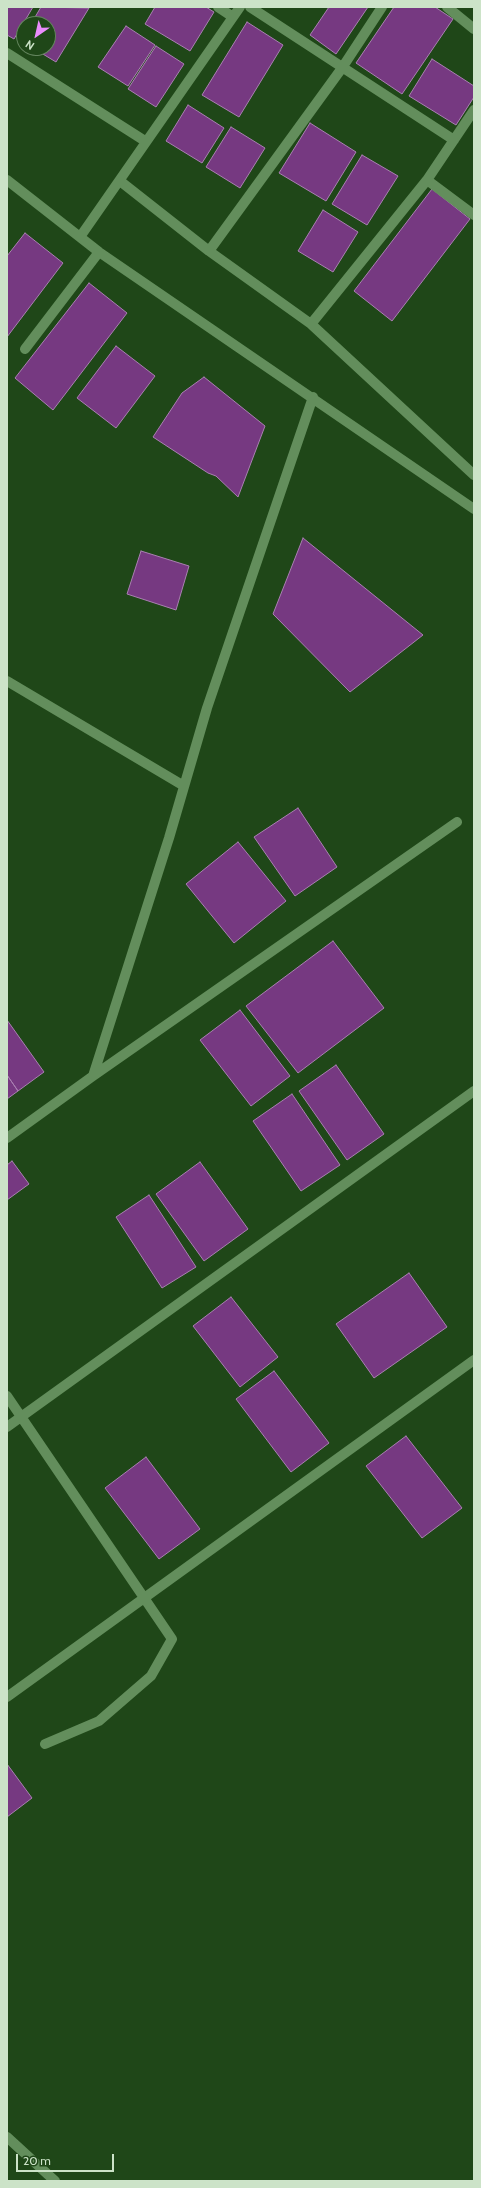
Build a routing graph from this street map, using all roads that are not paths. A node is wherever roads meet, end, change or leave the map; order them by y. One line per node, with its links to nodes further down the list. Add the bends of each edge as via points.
1 (218, 7): 6 (street)
2 (240, 7): 6 (street)
3 (250, 7): 9 (street)
4 (382, 7): 9 (street)
5 (447, 7): 7 (street)
6 (233, 17): 12 (street)
7 (474, 29)
8 (7, 53): 12 (street)
9 (342, 68): 11 (street); 18 (street)
10 (474, 110): 11 (street)
11 (454, 140): 14 (street)
12 (145, 141): 15 (street)
13 (7, 180): 17 (street)
14 (427, 180): 16 (street); 20 (street)
15 (120, 181): 17 (street); 18 (street)
16 (474, 215)
17 (80, 237): 19 (street)
18 (209, 251): 20 (street)
19 (99, 252): 21 (street); 22 (street)
20 (311, 324): 23 (street)
21 (24, 350)
22 (313, 397): 24 (street); 26 (street, via 206,708)
23 (474, 475)
24 (474, 510)
25 (7, 681): 26 (street)
26 (184, 786): 28 (street)
27 (458, 822): 28 (street)
28 (93, 1076): 30 (street)
29 (474, 1091): 33 (street)
30 (7, 1138)
31 (474, 1360): 35 (street)
32 (7, 1396): 33 (street)
33 (21, 1417): 34 (street); 35 (street)
34 (7, 1427)
35 (144, 1598): 36 (street); 37 (street, via 172,1638 151,1676 99,1721)
36 (7, 1697)
37 (45, 1744)
38 (7, 2137): 39 (street)
39 (55, 2181)

